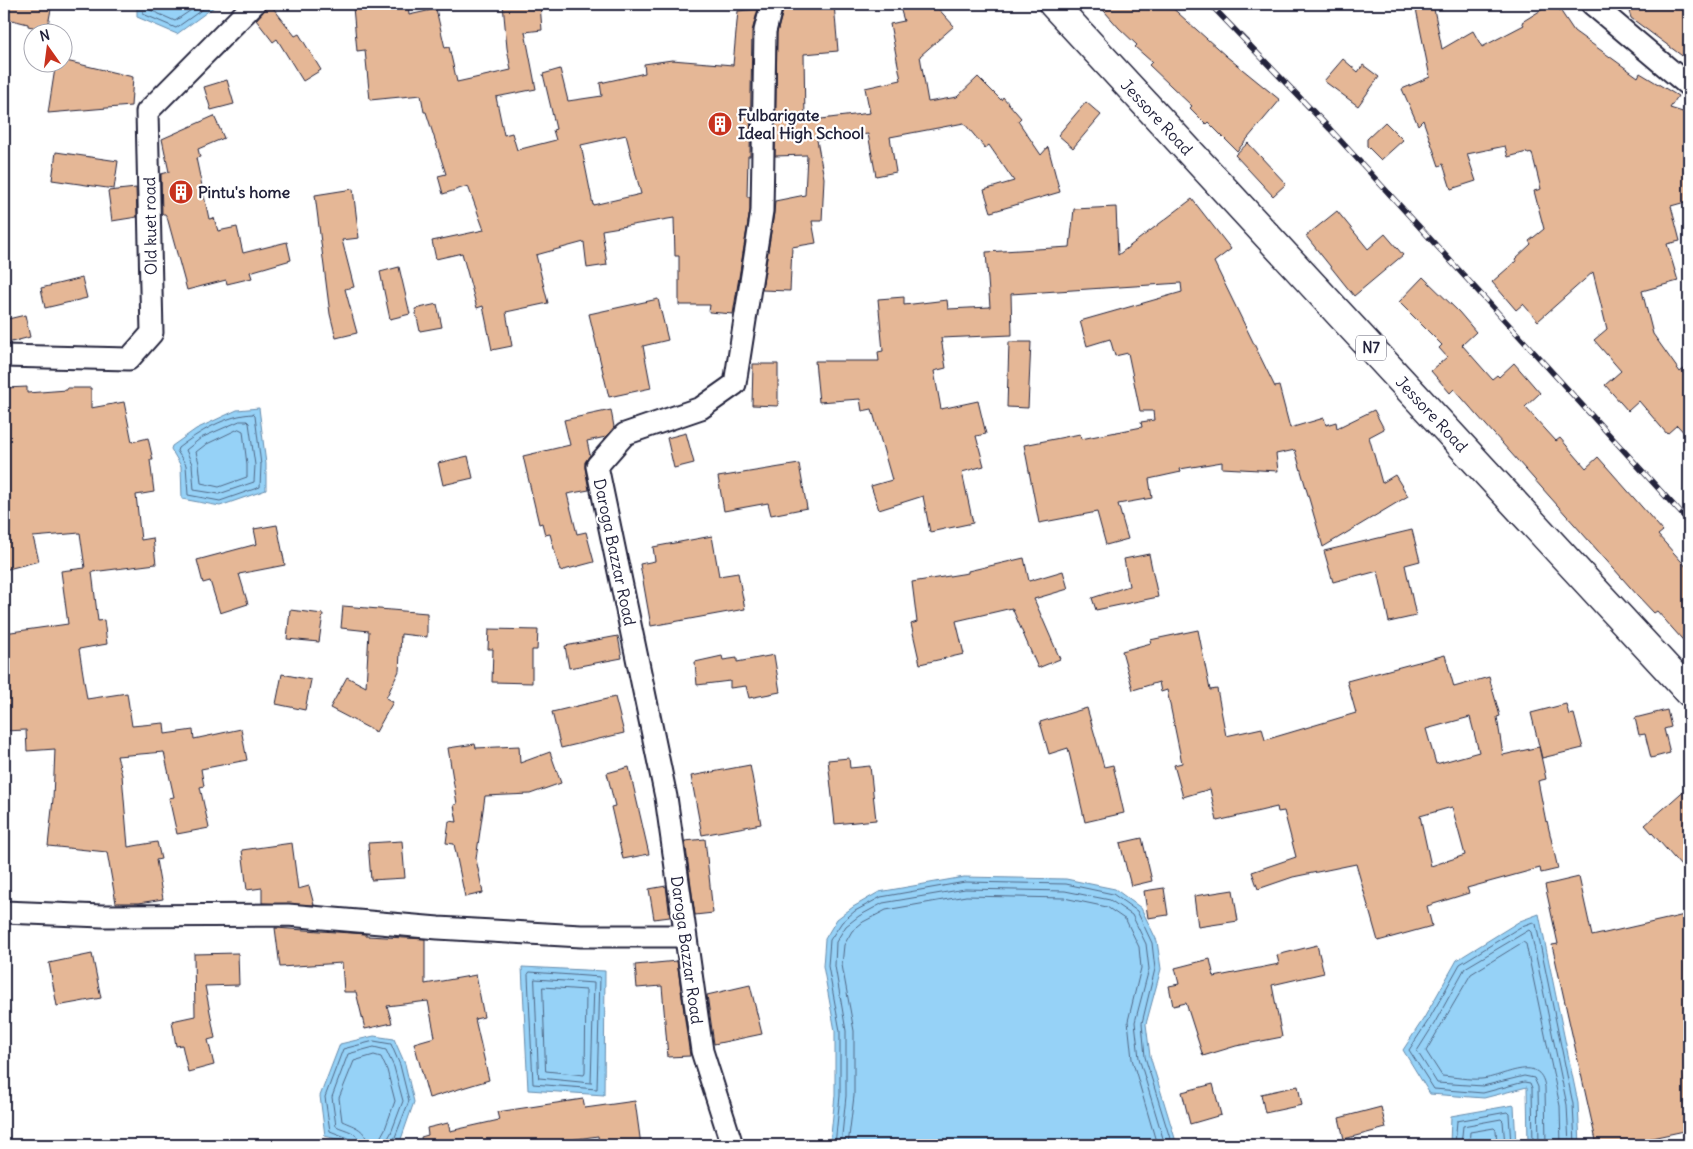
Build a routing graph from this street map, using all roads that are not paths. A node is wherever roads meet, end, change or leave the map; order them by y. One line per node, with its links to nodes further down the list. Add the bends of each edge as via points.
1 (254, 4): 6 (street, Old kuet road, via 147,112 152,332 129,359)
2 (772, 4): 9 (street, Daroga Bazzar Road, via 765,32 762,211 735,384 701,408 625,434 597,466 666,797)
3 (1053, 4): 7 (highway, Jessore Road / N7)
4 (1592, 4): 5 (street)
5 (1689, 86)
6 (4, 356)
7 (1689, 692)
8 (4, 912): 9 (street, via 102,916 288,915 581,936)
9 (686, 936): 10 (street, Daroga Bazzar Road, via 702,1051)
10 (732, 1145)

